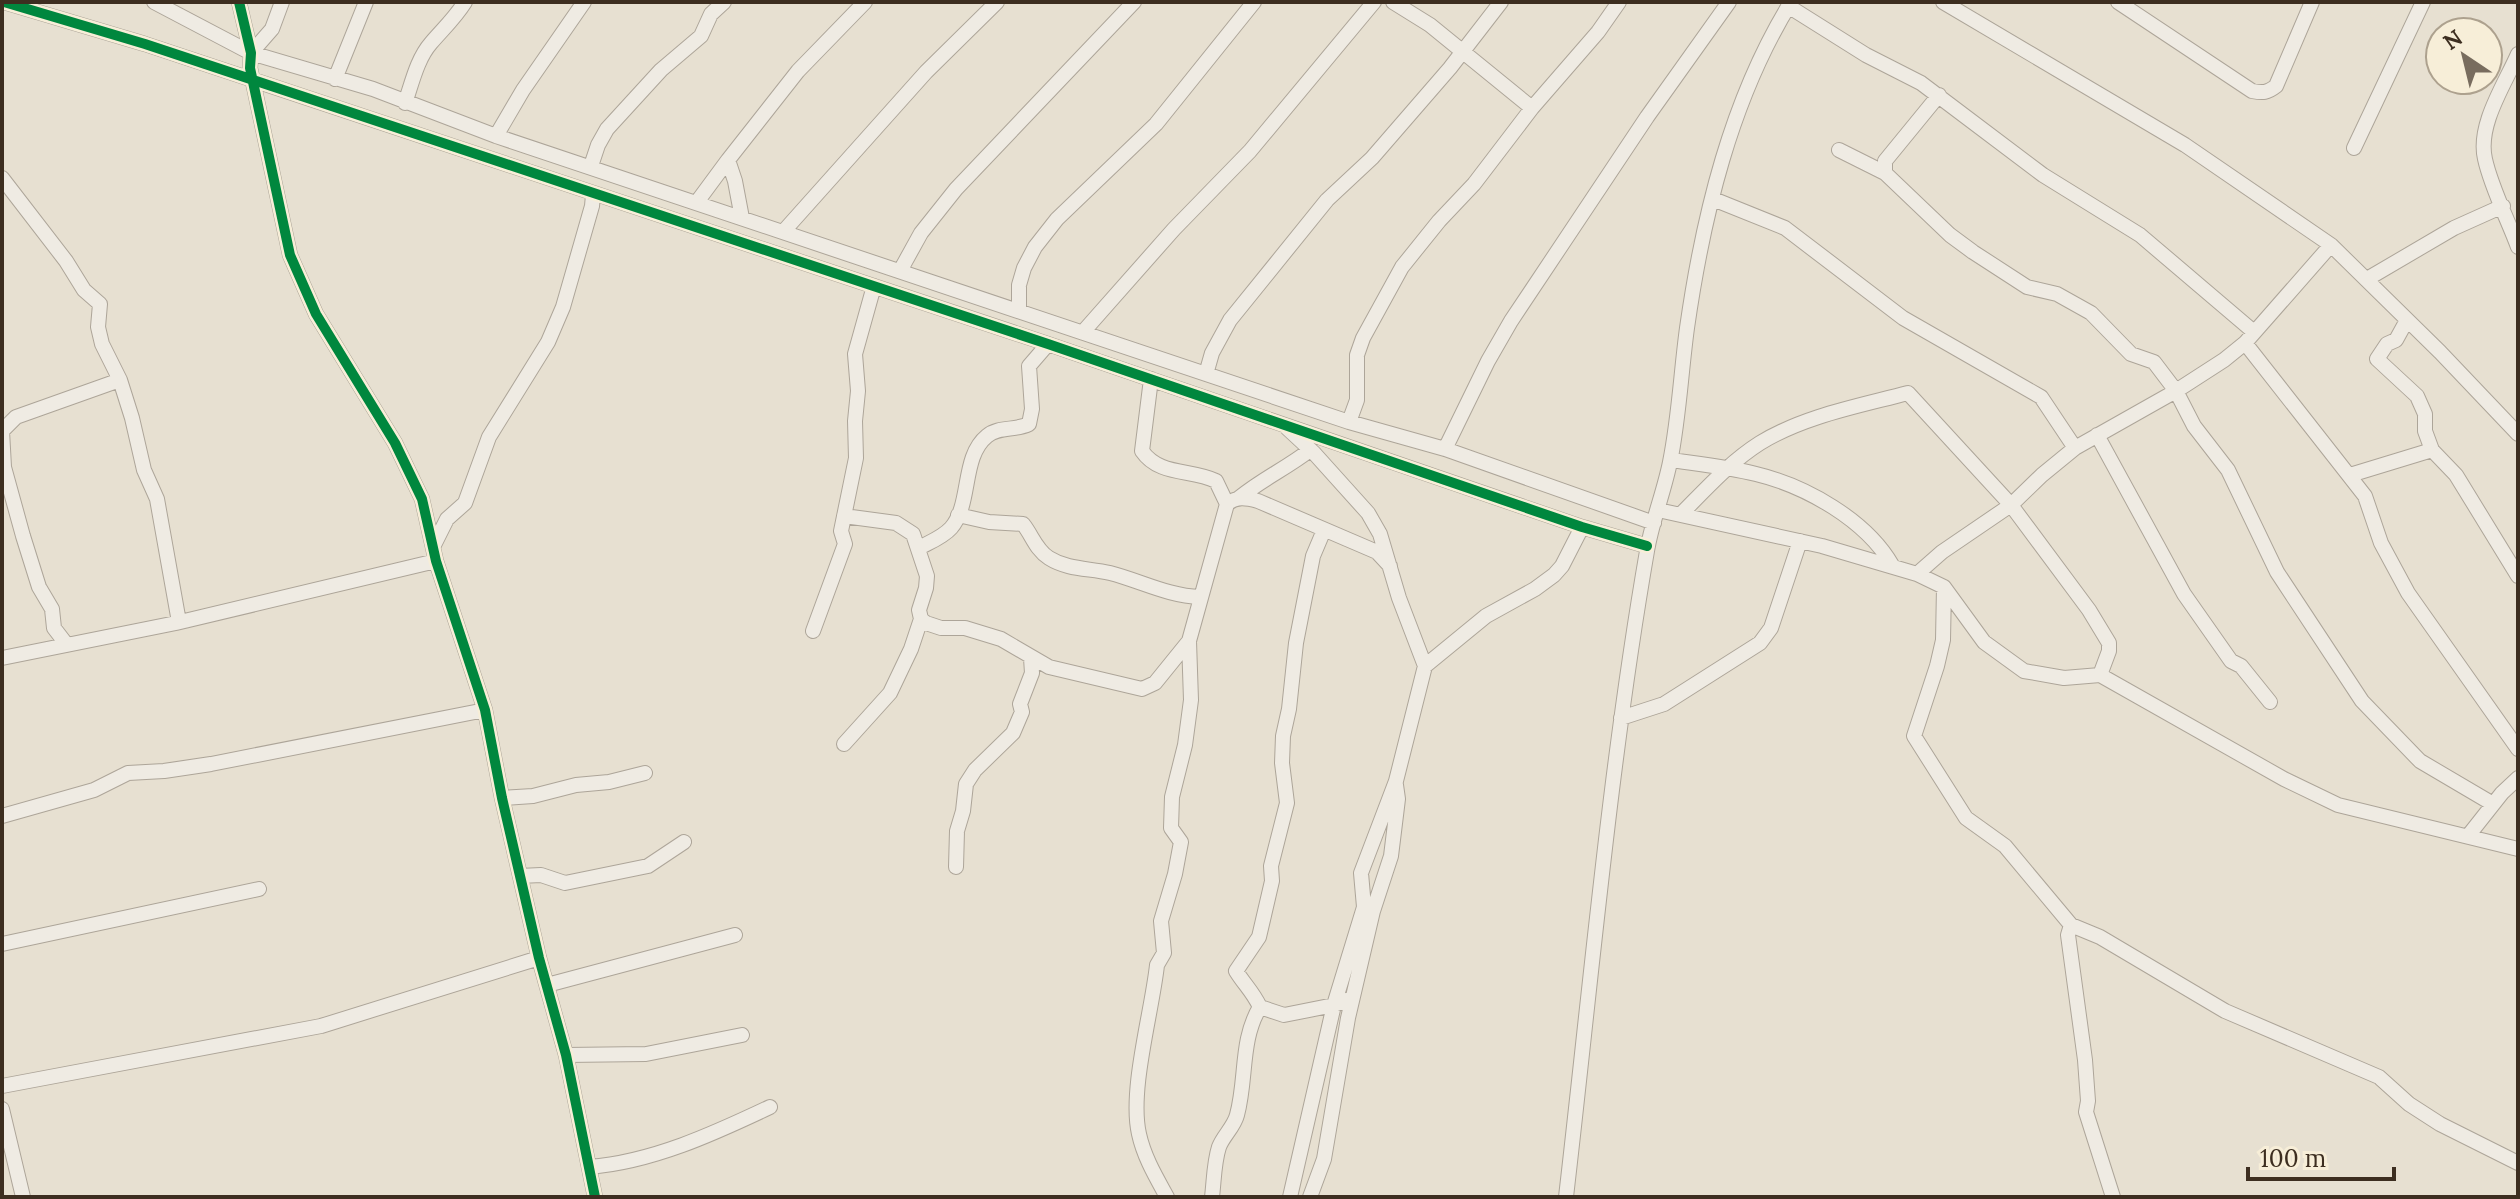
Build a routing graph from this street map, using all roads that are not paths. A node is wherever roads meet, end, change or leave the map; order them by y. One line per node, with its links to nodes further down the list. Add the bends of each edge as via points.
1 (4, 2): 27 (street)
2 (154, 2): 24 (street)
3 (239, 2): 24 (street)
4 (282, 2): 24 (street, via 272,29)
5 (366, 2): 26 (street)
6 (465, 2): 29 (street, via 420,59)
7 (584, 2): 31 (street)
8 (724, 2): 35 (street, via 711,14 701,36 607,129)
9 (865, 2): 34 (street, via 798,71)
10 (997, 2): 43 (street, via 926,72)
11 (1134, 2): 46 (street, via 956,189 921,233)
12 (1254, 2): 49 (street, via 1156,124 1035,247 1019,285)
13 (1374, 2): 51 (street, via 1250,151)
14 (1393, 2): 23 (street)
15 (1501, 2): 23 (street)
16 (1619, 2): 30 (street)
17 (1729, 2): 64 (street, via 1511,321)
18 (1943, 2): 44 (street, via 2185,145)
19 (2118, 2): 20 (street, via 2260,93 2276,86)
20 (2312, 2)
21 (2423, 2): 32 (street)
22 (1790, 4): 28 (street); 39 (street, via 1733,125)
23 (1464, 52): 30 (street); 54 (street, via 1372,158 1327,200 1230,320)
24 (251, 53): 26 (street); 27 (street)
25 (2518, 54): 41 (street, via 2485,135 2484,158)
26 (335, 79): 29 (street)
27 (253, 80): 38 (street); 81 (street, via 290,255 316,314 395,443 422,499)
28 (1939, 95): 36 (street, via 1885,161); 52 (street, via 2043,175 2140,235)
29 (405, 103): 31 (street)
30 (1532, 108): 58 (street, via 1402,267 1357,355 1357,400)
31 (496, 136): 35 (street)
32 (2354, 148)
33 (1839, 150): 36 (street)
34 (728, 160): 40 (street); 42 (street)
35 (591, 166): 40 (street)
36 (1885, 173): 57 (street, via 1973,252 2027,287 2057,294 2091,313 2131,354 2154,362)
37 (2, 178): 56 (street, via 84,290 100,304 102,344)
38 (593, 195): 48 (street); 81 (street, via 563,307 548,342 489,437 465,503 447,519)
39 (1713, 199): 63 (street, via 1785,228 1903,318 2041,397); 67 (street, via 1688,325)
40 (697, 202): 42 (street)
41 (2503, 206): 45 (street); 47 (street)
42 (742, 218): 43 (street)
43 (783, 232): 46 (street)
44 (2331, 245): 47 (street); 52 (street)
45 (2518, 247)
46 (900, 271): 49 (street)
47 (2367, 279): 50 (street)
48 (874, 286): 53 (street); 74 (street, via 855,354 856,458)
49 (1019, 311): 51 (street)
50 (2407, 320): 61 (street); 66 (street, via 2377,359 2417,396)
51 (1083, 332): 54 (street)
52 (2250, 338): 57 (street); 69 (street)
53 (1048, 344): 55 (street); 73 (street, via 1029,366 1029,424 985,437)
54 (1206, 374): 58 (street)
55 (1151, 379): 59 (street); 70 (street, via 1142,451 1163,468 1216,481)
56 (120, 380): 60 (street, via 16,417); 89 (street, via 157,499)
57 (2176, 391): 62 (street); 106 (street, via 2194,426 2228,470 2290,594 2362,701 2420,761)
58 (1349, 422): 64 (street)
59 (1284, 425): 65 (street); 76 (street)
60 (2, 430): 92 (street, via 4,467 23,536 52,609 54,628)
61 (2517, 431)
62 (2097, 435): 63 (street); 97 (street, via 2184,594 2231,661)
63 (2075, 448): 71 (street)
64 (1445, 449): 75 (street)
65 (1310, 450): 70 (street); 83 (street, via 1368,513)
66 (2432, 450): 69 (street); 85 (street, via 2456,475)
67 (1671, 460): 68 (street); 75 (street)
68 (1726, 469): 71 (street, via 1779,433 1908,393); 72 (street); 82 (street, via 1789,485 1829,506 1863,529)
69 (2350, 475): 101 (street, via 2365,496 2381,543 2408,593)
70 (1233, 501): 77 (street, via 1258,501); 87 (street)
71 (2011, 505): 84 (street); 96 (street, via 2107,637 2109,651)
72 (1681, 514): 75 (street); 78 (street)
73 (958, 515): 80 (street, via 949,530); 87 (street, via 1023,524 1040,550 1067,566)
74 (844, 516): 80 (street, via 896,523 913,534); 90 (street, via 845,544)
75 (1656, 516): 79 (street)
76 (1582, 527): 79 (street); 95 (street, via 1554,575 1486,616)
77 (1324, 530): 83 (street, via 1377,552); 121 (street, via 1313,556 1296,643 1283,736 1287,803 1272,881 1259,937 1236,971)
78 (1800, 541): 82 (street); 99 (street, via 1771,628 1760,643 1664,704)
79 (1647, 546): 99 (street)
80 (919, 548): 88 (street, via 927,576)
81 (434, 554): 89 (street); 98 (street)
82 (1892, 565): 84 (street)
83 (1390, 566): 95 (street)
84 (1917, 574): 86 (street)
85 (2518, 576)
86 (1944, 587): 96 (street, via 1984,642 2024,671 2064,678); 114 (street, via 1943,640 1914,736 1966,818 2005,846)
87 (1200, 597): 91 (street)
88 (921, 619): 94 (street, via 1001,639); 100 (street, via 890,693)
89 (179, 622): 92 (street)
90 (813, 631)
91 (1189, 641): 94 (street, via 1155,683 1142,689); 131 (street, via 1191,700 1172,797 1171,828 1181,842 1161,921 1164,953 1157,965 1138,1098 1138,1131 1146,1159)
92 (67, 645): 93 (street)
93 (2, 658)
94 (1031, 658): 111 (street, via 1032,673 1013,733 966,784)
95 (1425, 666): 104 (street)
96 (2100, 675): 108 (street, via 2338,805)
97 (2270, 702)
98 (485, 710): 105 (street); 107 (street, via 211,764 128,773 94,790)
99 (1621, 718): 135 (street)
100 (844, 744)
101 (2518, 749)
102 (645, 773): 105 (street)
103 (2518, 778): 106 (street)
104 (1396, 781): 119 (street, via 1391,856); 120 (street, via 1361,873 1364,907)
105 (502, 798): 112 (street)
106 (2493, 804): 108 (street)
107 (2, 816)
108 (2468, 836): 110 (street)
109 (684, 842): 112 (street, via 648,866 565,883 541,875)
110 (2518, 849)
111 (956, 867)
112 (520, 876): 117 (street)
113 (259, 889): 116 (street)
114 (2071, 925): 127 (street, via 2225,1011 2379,1077 2440,1124); 136 (street, via 2086,1112)
115 (735, 935): 118 (street)
116 (2, 944)
117 (539, 958): 118 (street); 124 (street, via 321,1026)
118 (547, 985): 123 (street)
119 (1352, 998): 120 (street); 134 (street, via 1324,1159)
120 (1334, 1005): 121 (street, via 1284,1015); 133 (street)
121 (1260, 1007): 132 (street, via 1245,1043 1236,1119 1219,1147)
122 (742, 1035): 123 (street, via 646,1054)
123 (566, 1055): 128 (street)
124 (2, 1086)
125 (770, 1107): 128 (street, via 682,1145)
126 (2, 1109): 129 (street)
127 (2518, 1163)
128 (589, 1167): 130 (street)
129 (23, 1197)
130 (595, 1197)
131 (1167, 1197)
132 (1212, 1197)
133 (1290, 1197)
134 (1310, 1197)
135 (1566, 1197)
136 (2113, 1197)

